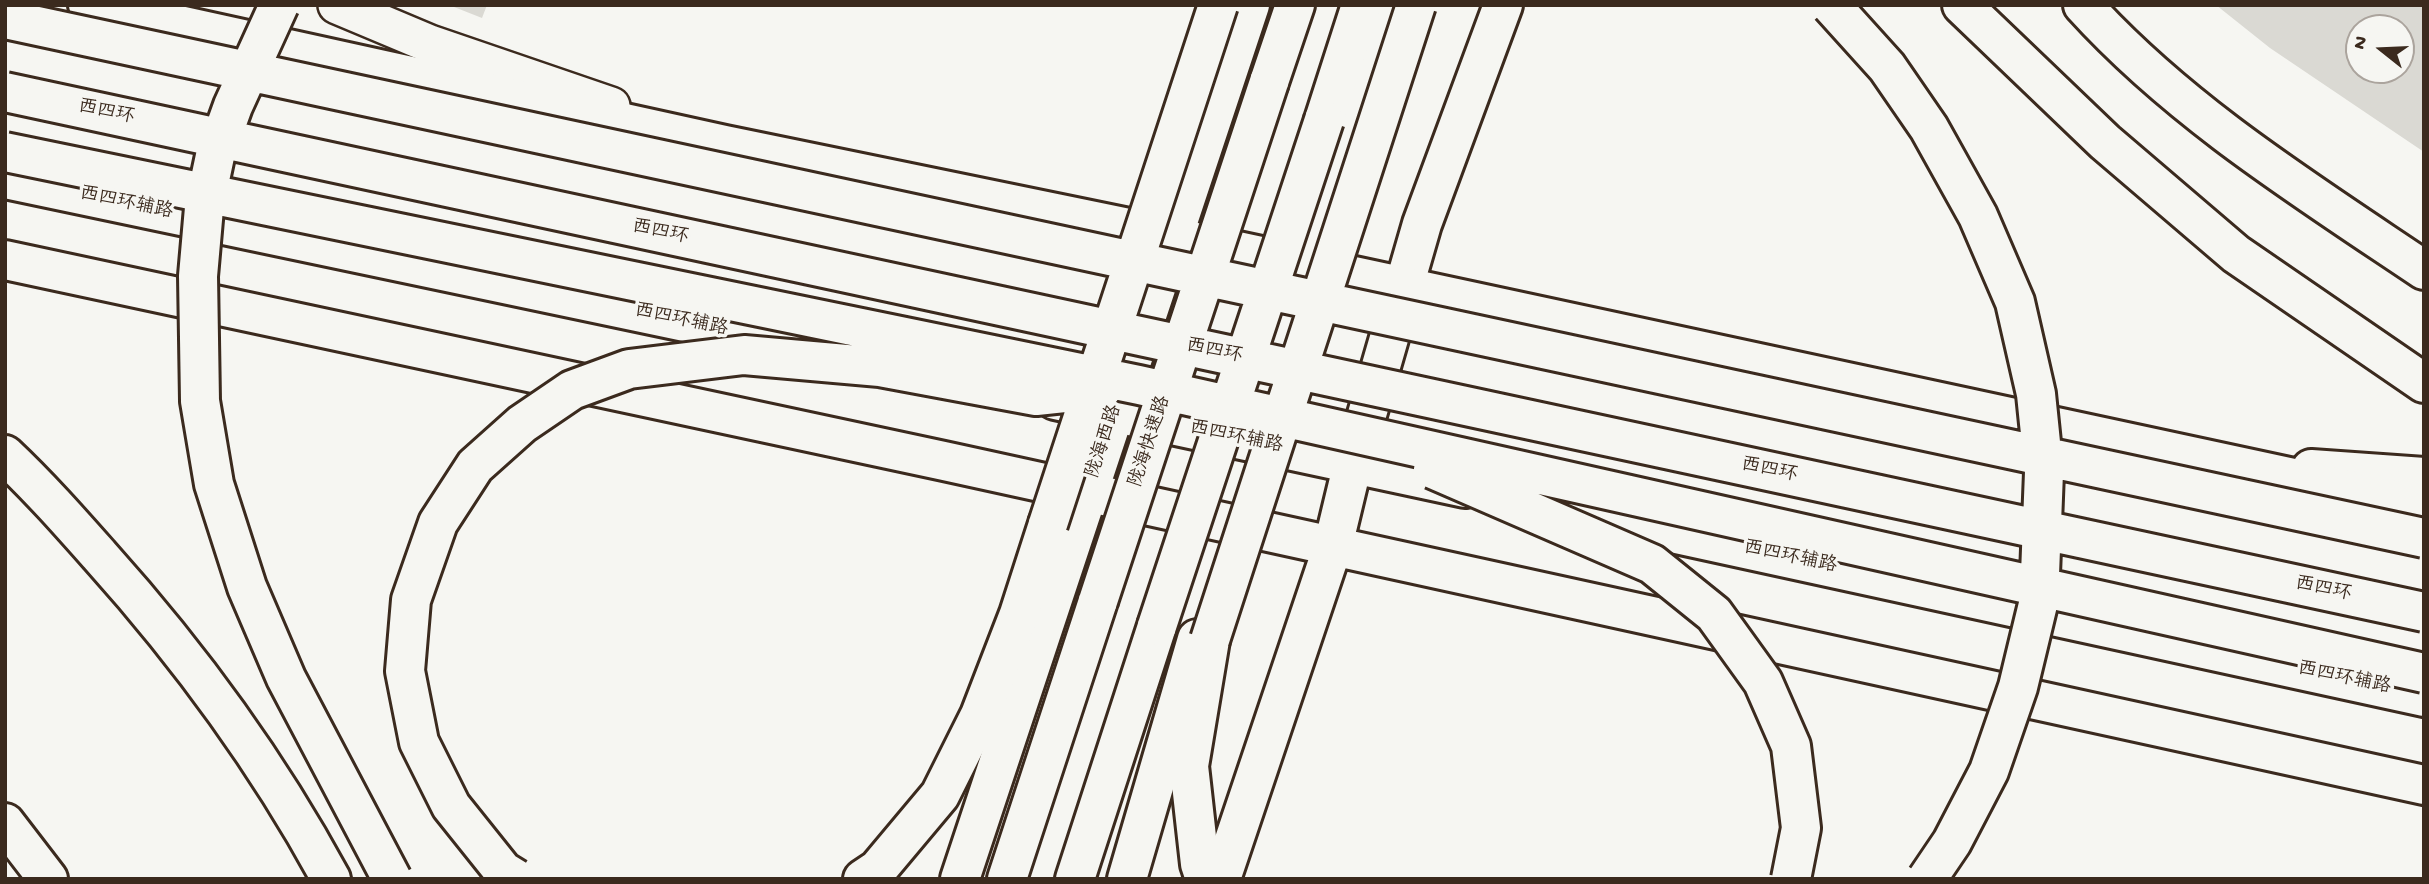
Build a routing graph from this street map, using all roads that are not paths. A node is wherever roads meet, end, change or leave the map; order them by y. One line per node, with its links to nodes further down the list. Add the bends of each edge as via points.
1 (88, 5): 16 (main road)
2 (279, 5): 43 (main road, bridge, via 233,106 215,156 204,208 198,275 200,401 214,484 247,587 286,678)
3 (337, 5): 16 (street, via 430,44)
4 (1218, 5): 45 (main road, bridge, via 1019,614 980,715 940,795 878,869)
5 (1250, 5): 19 (main road, 陇海西路)
6 (1294, 5): 47 (main road, 陇海快速路, bridge)
7 (1361, 5): 48 (main road, bridge)
8 (1388, 5): 21 (main road)
9 (1416, 5): 50 (main road, bridge, via 1210,640 1189,766)
10 (1503, 5): 23 (main road)
11 (1831, 5): 53 (main road, bridge, via 1887,67 1929,128 1978,216 2015,302 2036,394 2044,472 2039,600 2018,687 1989,771)
12 (1962, 5): 24 (main road, via 2105,142 2236,254)
13 (2083, 5): 22 (main road, via 2171,89 2256,156)
14 (5, 19): 34 (main road, bridge)
15 (5, 92): 36 (main road, 西四环, bridge)
16 (725, 145): 19 (main road)
17 (5, 152): 25 (main road, bridge)
18 (5, 179): 25 (main road, 西四环辅路)
19 (1173, 237): 21 (main road); 25 (main road, 陇海西路)
20 (5, 260): 31 (main road)
21 (1308, 267): 23 (main road); 26 (main road)
22 (2424, 270)
23 (1403, 287): 27 (main road); 29 (main road)
24 (2424, 383)
25 (1127, 398): 26 (main road, 西四环辅路); 27 (main road, bridge); 31 (main road, 陇海西路); 44 (main road, bridge, via 1037,396 880,367 744,355 629,369 572,390 522,424 475,466 438,523 411,600 405,671 419,741 451,806 503,871)
26 (1255, 441): 27 (main road, 西四环辅路); 33 (main road)
27 (1354, 449): 35 (main road); 37 (main road, bridge); 38 (main road, 西四环辅路); 52 (main road, bridge, via 1652,564 1714,614 1763,682 1791,746 1801,828)
28 (5, 455): 42 (main road, via 144,605 230,717 296,815)
29 (2217, 462): 30 (main road); 32 (main road)
30 (2424, 477)
31 (1088, 493): 33 (main road); 46 (main road, 陇海西路)
32 (2424, 506)
33 (1230, 524): 35 (main road); 49 (main road)
34 (2424, 538)
35 (1333, 546): 39 (main road); 51 (main road)
36 (2424, 612)
37 (2424, 673)
38 (2424, 697)
39 (2424, 785)
40 (5, 822): 41 (main road)
41 (48, 879)
42 (331, 879)
43 (392, 879)
44 (516, 879)
45 (863, 879)
46 (960, 879)
47 (1006, 879)
48 (1074, 879)
49 (1127, 879)
50 (1205, 879)
51 (1221, 879)
52 (1791, 879)
53 (1927, 879)

